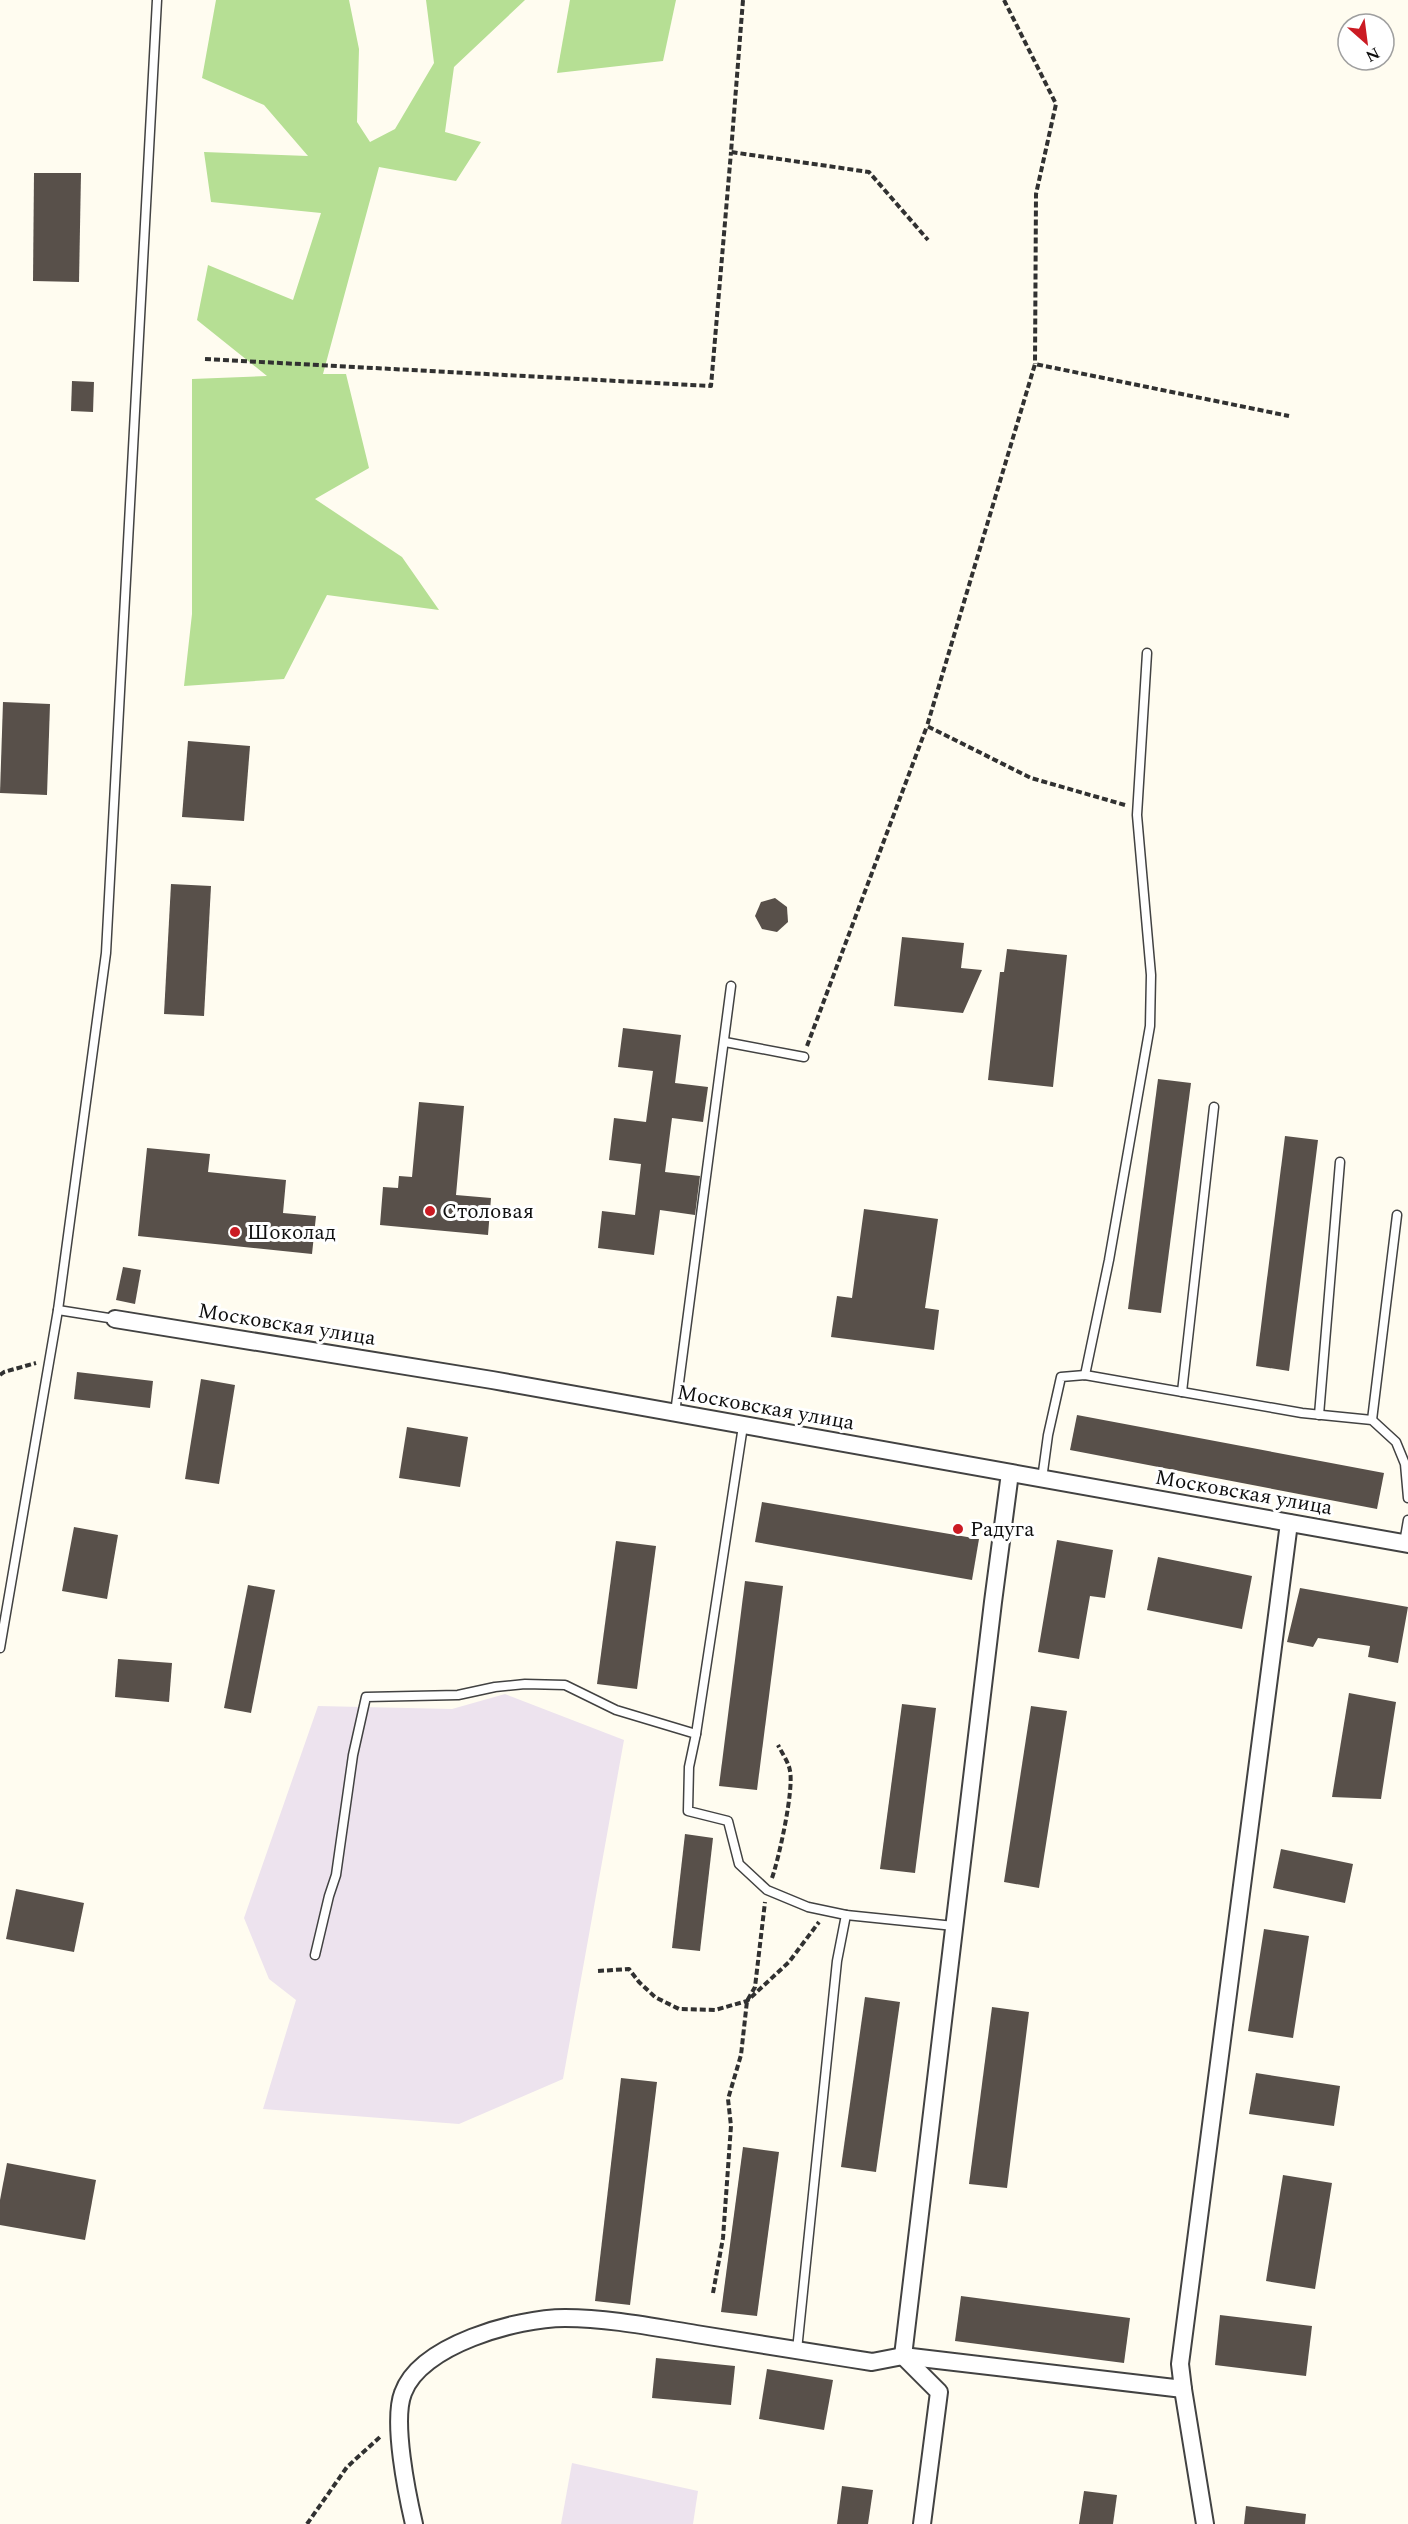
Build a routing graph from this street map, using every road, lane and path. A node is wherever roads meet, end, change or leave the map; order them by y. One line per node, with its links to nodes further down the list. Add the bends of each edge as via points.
1 (157, 0): 18 (lane, via 106,953)
2 (743, 0): 4 (path)
3 (1004, 0): 7 (path, via 1056,104 1036,194)
4 (731, 152): 5 (path, via 869,172); 6 (path, via 711,386)
5 (928, 240)
6 (205, 359)
7 (1035, 364): 8 (path); 10 (path)
8 (1289, 416)
9 (1147, 653): 11 (lane)
10 (927, 726): 11 (path, via 1031,778); 14 (path)
11 (1138, 809): 22 (lane, via 1150,1026 1109,1260)
12 (731, 986): 13 (lane)
13 (725, 1042): 14 (lane); 24 (lane)
14 (804, 1057)
15 (1214, 1107): 23 (lane)
16 (1340, 1162): 25 (lane)
17 (1397, 1215): 26 (lane)
18 (58, 1310): 19 (lane); 20 (lane)
19 (115, 1319): 24 (street, Московская улица)
20 (50, 1360): 21 (path); 34 (lane)
21 (1, 1372)
22 (1084, 1375): 23 (lane); 29 (lane, via 1061,1377)
23 (1182, 1392): 25 (lane)
24 (675, 1413): 27 (street, Московская улица)
25 (1319, 1415): 26 (lane)
26 (1372, 1420): 30 (lane, via 1396,1442 1405,1464)
27 (743, 1426): 28 (street, Московская улица); 35 (lane)
28 (1010, 1473): 29 (street, Московская улица); 40 (street)
29 (1042, 1479): 32 (street, Московская улица)
30 (1408, 1498)
31 (1408, 1520): 33 (lane)
32 (1289, 1523): 33 (street, Московская улица); 47 (street, via 1180,2364)
33 (1406, 1544)
34 (0, 1648)
35 (696, 1734): 37 (lane, via 689,1767 688,1810 728,1821 739,1864); 41 (lane, via 616,1710 565,1685 525,1684 458,1695 366,1697 353,1755 336,1875)
36 (778, 1745): 37 (path, via 790,1771 778,1861)
37 (767, 1890): 38 (lane); 43 (path, via 755,1987)
38 (825, 1911): 39 (lane); 43 (path, via 789,1962)
39 (846, 1915): 40 (lane); 45 (lane, via 837,1961)
40 (954, 1926): 46 (street)
41 (315, 1955)
42 (598, 1971): 43 (path, via 629,1969 655,1997 679,2008 715,2010)
43 (747, 2001): 44 (path, via 741,2055 728,2099 731,2126 723,2238)
44 (713, 2294)
45 (797, 2350): 46 (street, via 872,2362); 48 (street, via 645,2326 564,2318 502,2326 442,2353 411,2375 402,2396)
46 (903, 2356): 47 (street); 51 (street, via 939,2392)
47 (1183, 2389): 52 (street)
48 (399, 2431): 49 (path, via 382,2436 347,2467); 50 (street)
49 (307, 2524)
50 (414, 2524)
51 (922, 2524)
52 (1205, 2524)

